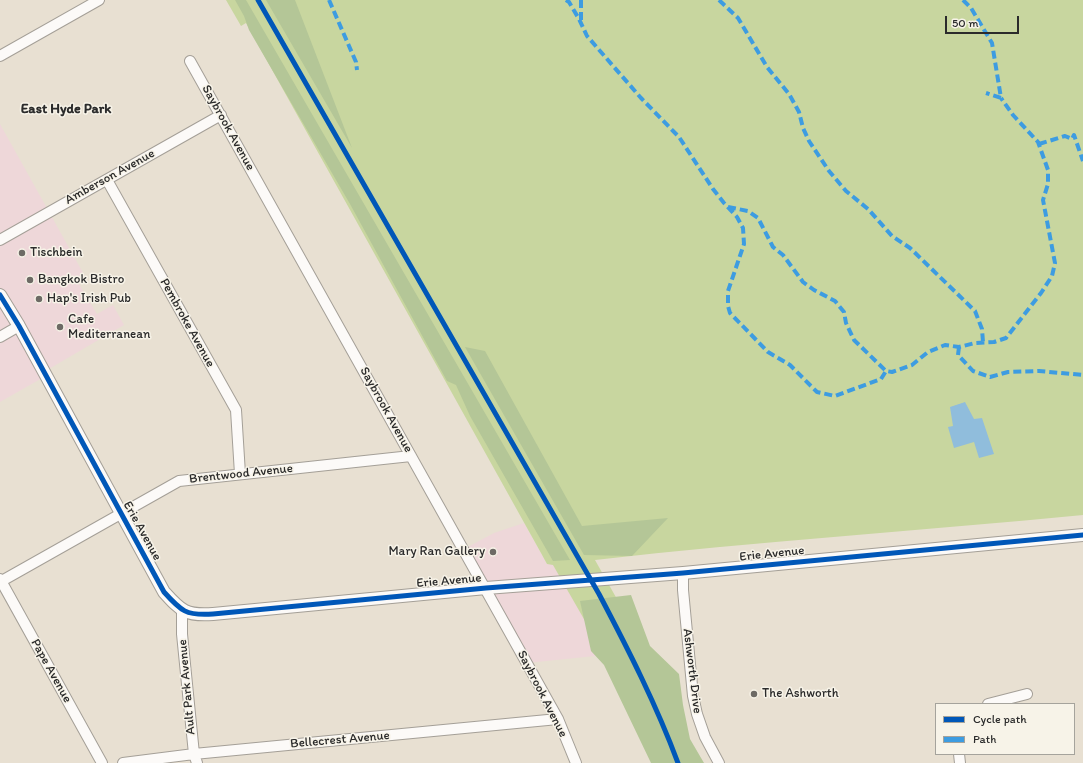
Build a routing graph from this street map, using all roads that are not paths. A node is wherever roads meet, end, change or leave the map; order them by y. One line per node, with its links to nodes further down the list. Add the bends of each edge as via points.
1 (100, 0): 2 (street)
2 (0, 56)
3 (190, 61): 4 (street, Saybrook Avenue)
4 (221, 115): 5 (street, Amberson Avenue); 10 (street, Saybrook Avenue)
5 (106, 180): 6 (street, Amberson Avenue); 11 (street, Pembroke Avenue, via 236,410)
6 (0, 240)
7 (0, 295): 8 (street, Erie Avenue)
8 (19, 326): 9 (street); 12 (street, Erie Avenue)
9 (0, 337)
10 (411, 456): 11 (street, Brentwood Avenue); 16 (street, Saybrook Avenue)
11 (240, 474): 12 (street, Brentwood Avenue, via 179,480)
12 (120, 513): 15 (street, Brentwood Avenue); 17 (street, Erie Avenue, via 164,592)
13 (1083, 535): 14 (street, Erie Avenue)
14 (683, 573): 16 (street, Erie Avenue); 25 (street, Ashworth Drive, via 693,696 703,732)
15 (0, 581): 22 (street, Pape Avenue)
16 (486, 588): 17 (street, Erie Avenue, via 213,614 192,614); 20 (street, Saybrook Avenue)
17 (182, 610): 21 (street, Ault Park Avenue, via 182,634)
18 (1027, 694): 19 (street)
19 (992, 703)
20 (558, 719): 21 (street, Bellecrest Avenue); 24 (street, Saybrook Avenue)
21 (195, 758): 23 (street, Bellecrest Avenue)
22 (102, 763)
23 (123, 763)
24 (576, 763)
25 (719, 763)

